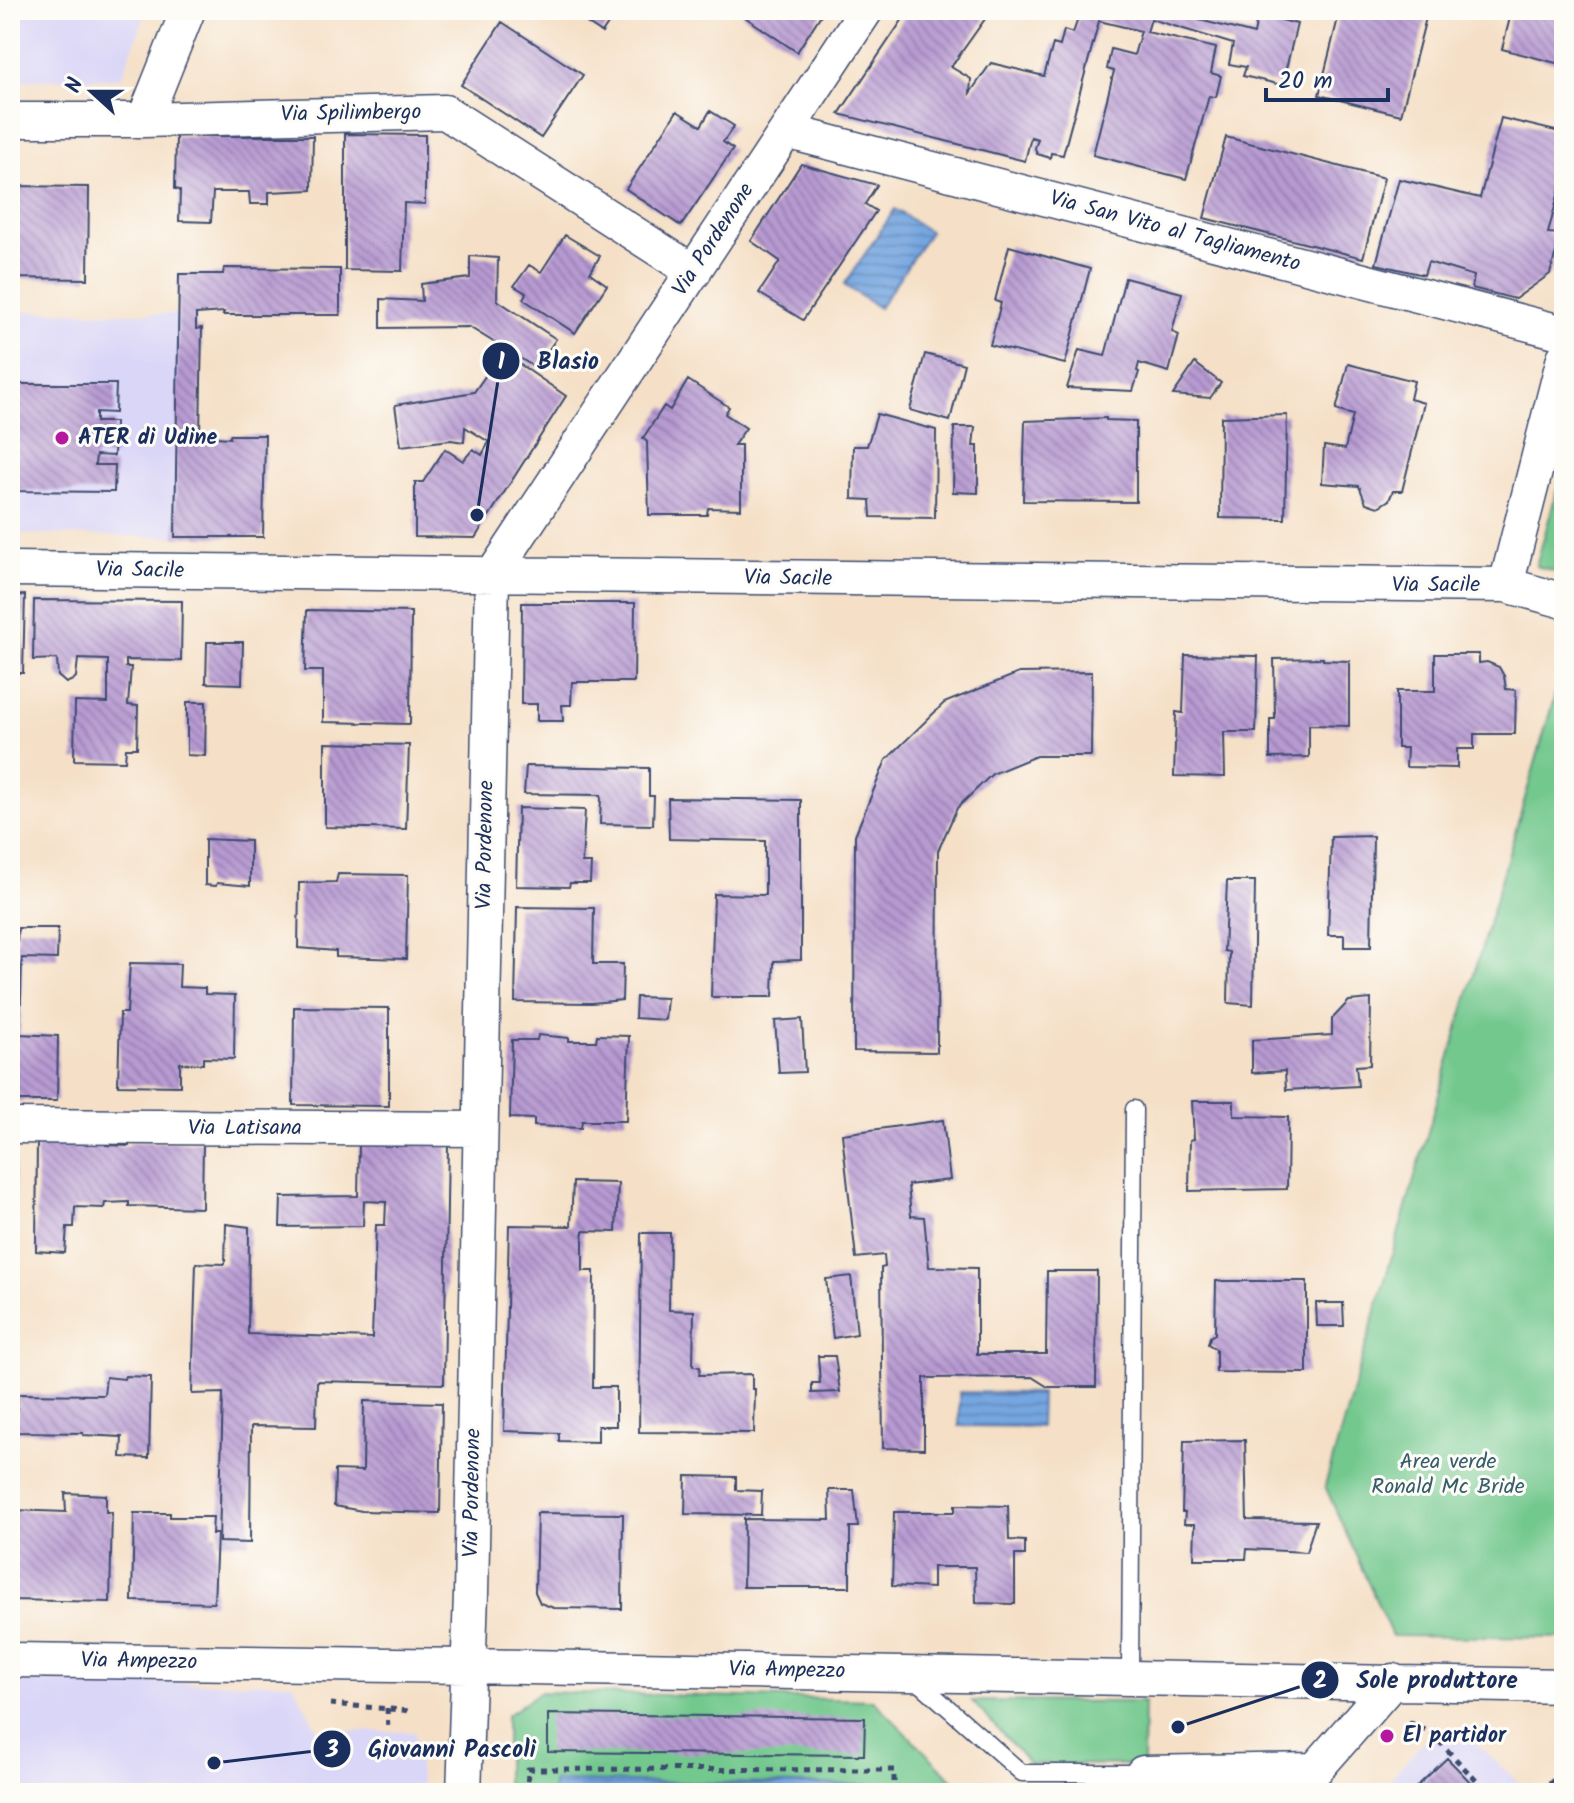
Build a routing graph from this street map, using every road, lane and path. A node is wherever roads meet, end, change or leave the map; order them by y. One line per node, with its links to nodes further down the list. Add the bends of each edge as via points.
1 (188, 10): 4 (street)
2 (866, 10): 5 (street, Via Pordenone)
3 (10, 120): 4 (street, Via Spilimbergo)
4 (144, 120): 6 (street, Via Spilimbergo, via 445,112)
5 (786, 131): 6 (street, Via Pordenone); 7 (street, Via San Vito al Tagliamento)
6 (694, 272): 10 (street, Via Pordenone)
7 (1564, 333)
8 (1564, 358): 11 (street)
9 (10, 569): 10 (street, Via Sacile)
10 (492, 576): 11 (street, Via Sacile); 15 (street, Via Pordenone)
11 (1506, 585): 12 (street, Via Sacile)
12 (1564, 601)
13 (1134, 1109): 19 (lane)
14 (10, 1126): 15 (street, Via Latisana)
15 (480, 1129): 17 (street, Via Pordenone)
16 (10, 1660): 17 (street, Via Ampezzo)
17 (469, 1666): 18 (street, Via Ampezzo); 27 (street, Via Pordenone)
18 (908, 1673): 19 (street, Via Ampezzo); 25 (lane, via 1022,1773)
19 (1130, 1678): 21 (street, Via Ampezzo)
20 (1564, 1686): 21 (street, Via Ampezzo)
21 (1382, 1693): 25 (street, via 1315,1770); 30 (path, via 1431,1733)
22 (387, 1697): 23 (path)
23 (388, 1731)
24 (1564, 1769): 26 (path)
25 (1143, 1773)
26 (1547, 1787): 31 (path); 32 (path)
27 (464, 1793)
28 (527, 1793): 29 (path, via 528,1769 575,1769 894,1770)
29 (894, 1793)
30 (1488, 1793)
31 (1541, 1793)
32 (1554, 1793)

